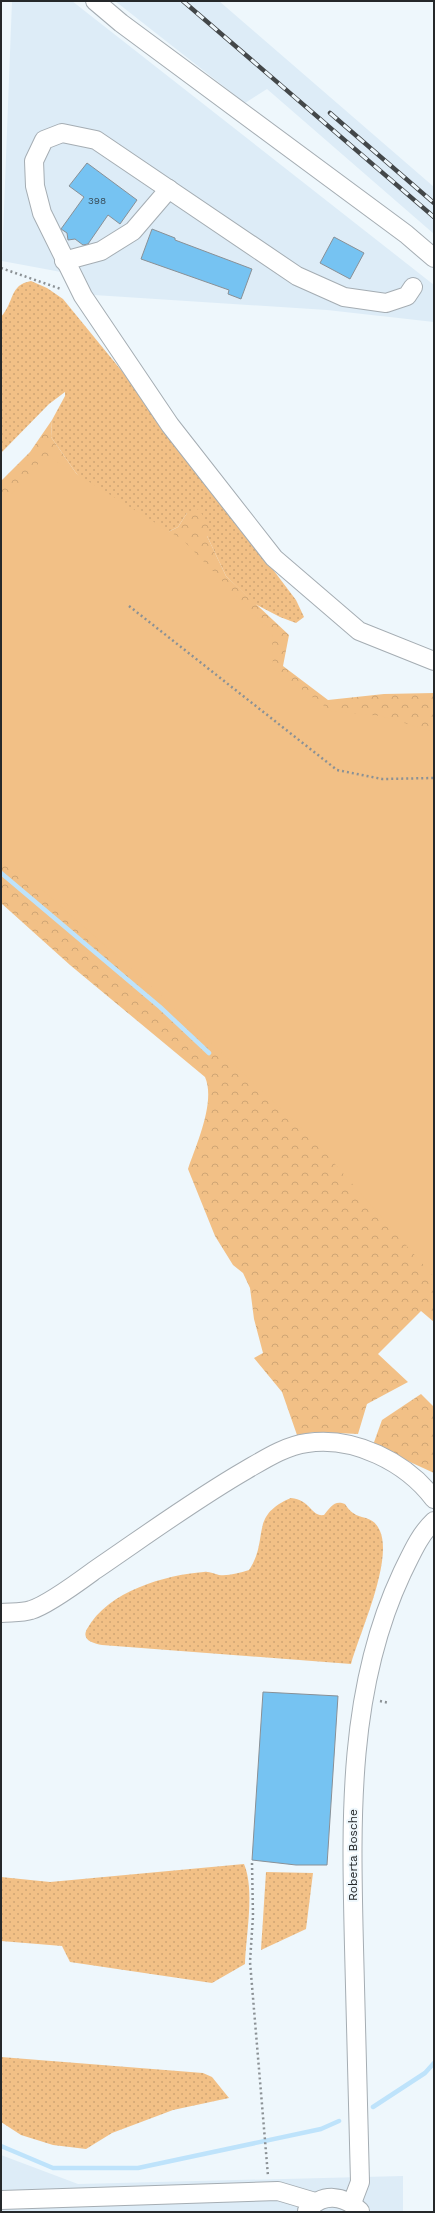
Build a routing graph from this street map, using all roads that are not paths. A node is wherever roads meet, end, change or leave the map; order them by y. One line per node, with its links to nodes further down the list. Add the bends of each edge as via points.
1 (95, 1): 3 (street, via 121,23 400,229)
2 (169, 189): 4 (street, via 133,231 101,251); 4 (street, via 96,140 62,133 44,140 34,161 35,186 42,213); 5 (street, via 297,276 344,297 386,303 406,296)
3 (434, 258)
4 (64, 261): 6 (street, via 83,296 170,426 274,558 359,631)
5 (413, 287)
6 (434, 661)
7 (434, 1498): 9 (street, via 422,1483 367,1450 352,1445 306,1443 268,1457 211,1490 69,1589 32,1610)
8 (434, 1521): 12 (street, Roberta Bosche, via 420,1538 411,1555 378,1631 366,1684 356,1755 352,1840 360,2182)
9 (1, 1613)
10 (1, 2200): 11 (street, via 278,2192)
11 (310, 2207): 12 (street, Roberta Bosche, via 334,2197 343,2199)
12 (356, 2208)

